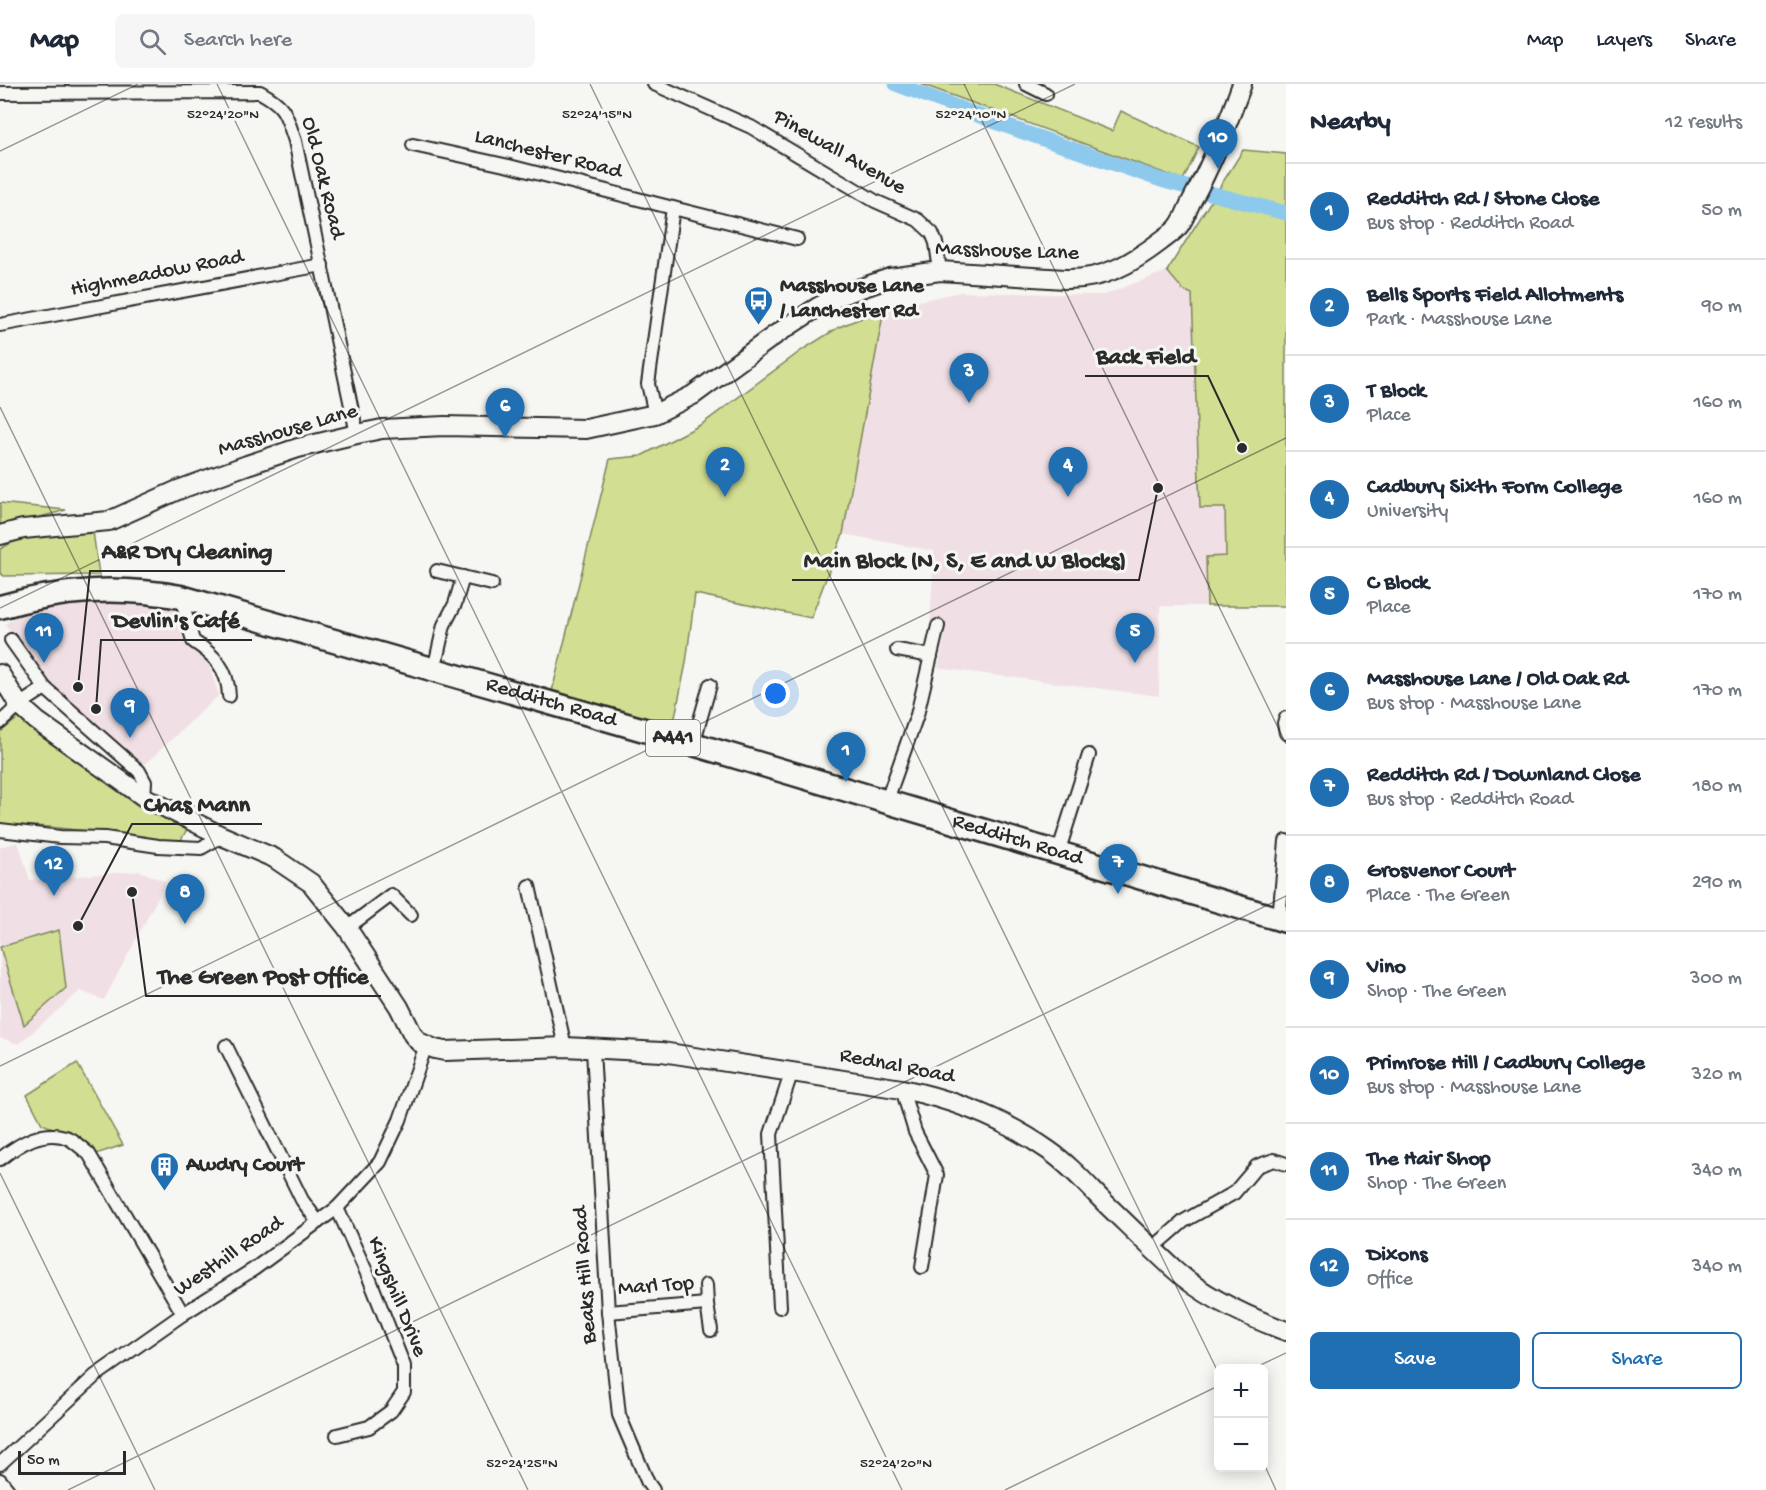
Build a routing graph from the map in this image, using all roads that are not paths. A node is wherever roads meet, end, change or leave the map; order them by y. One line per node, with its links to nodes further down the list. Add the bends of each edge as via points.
1 (654, 84): 10 (street, Pinewall Avenue, via 751,127 875,201 918,220 932,233)
2 (1026, 84): 5 (street)
3 (1242, 84): 10 (street, Masshouse Lane, via 1224,135 1178,228 1144,254 1085,280)
4 (0, 93): 9 (street, Old Oak Road, via 260,92 279,103 286,115)
5 (1046, 94)
6 (413, 145): 7 (street, Lanchester Road)
7 (673, 208): 8 (street, Lanchester Road); 12 (street, via 648,384)
8 (797, 239)
9 (322, 265): 11 (street, Highmeadow Road); 13 (street, Old Oak Road)
10 (940, 271): 12 (street, Masshouse Lane, via 890,278 841,295 774,335 693,395)
11 (0, 325)
12 (655, 414): 13 (street, Masshouse Lane, via 586,429 444,426)
13 (357, 434): 14 (street, Masshouse Lane, via 298,448 237,469 109,521 23,529)
14 (0, 535)
15 (437, 571): 16 (street)
16 (463, 577): 17 (street); 26 (street, via 444,625)
17 (492, 584)
18 (0, 588): 19 (highway, Redditch Road / A441)
19 (53, 593): 20 (highway, Redditch Road / A441, via 149,591); 21 (highway, Redditch Road / A441)
20 (181, 597): 26 (highway, Redditch Road / A441); 30 (street, via 193,641 218,662)
21 (0, 607)
22 (938, 626): 25 (street)
23 (11, 640): 29 (street)
24 (897, 650): 25 (street)
25 (931, 656): 38 (street)
26 (434, 670): 35 (highway, Redditch Road / A441)
27 (0, 674): 31 (street)
28 (710, 685): 35 (street)
29 (45, 688): 31 (street); 37 (street, via 139,771 145,782)
30 (229, 696)
31 (19, 705): 33 (street); 37 (street, via 58,738)
32 (1286, 718): 34 (street)
33 (0, 723)
34 (1286, 733)
35 (693, 744): 38 (highway, Redditch Road / A441)
36 (1089, 755): 42 (street)
37 (144, 797): 40 (street)
38 (887, 800): 42 (highway, Redditch Road / A441)
39 (0, 830): 40 (street, via 201,849)
40 (222, 836): 46 (street, via 274,858 299,874 321,894)
41 (1286, 841): 45 (street)
42 (1058, 853): 45 (highway, Redditch Road / A441)
43 (528, 886): 49 (street)
44 (411, 915): 46 (street, via 391,895)
45 (1283, 920)
46 (347, 928): 47 (street, via 413,1035)
47 (426, 1045): 49 (street, Rednal Road, via 445,1051); 55 (street, Westhill Road, via 400,1120 380,1162)
48 (226, 1046): 56 (street, via 302,1200)
49 (565, 1047): 50 (street, Rednal Road)
50 (593, 1050): 51 (street, Rednal Road, via 662,1052); 62 (street, Beaks Hill Road)
51 (792, 1071): 52 (street, Rednal Road); 61 (street, via 771,1134)
52 (902, 1089): 57 (street, Rednal Road, via 971,1107 1049,1150); 58 (street, via 915,1132 937,1175)
53 (0, 1159): 63 (street, via 22,1142 53,1134 70,1139 88,1154)
54 (1286, 1164): 57 (street, via 1274,1160 1257,1166 1234,1193 1184,1221)
55 (337, 1208): 56 (street, Westhill Road); 66 (street, Kingshill Drive, via 404,1366 404,1392 391,1411 369,1427)
56 (318, 1222): 63 (street, Westhill Road)
57 (1153, 1248): 65 (street, Rednal Road, via 1176,1271 1213,1296 1256,1320)
58 (922, 1267)
59 (706, 1285): 60 (street)
60 (707, 1304): 62 (street, Marl Top); 64 (street)
61 (780, 1307)
62 (608, 1312): 70 (street, Beaks Hill Road, via 619,1415)
63 (183, 1314): 67 (street, Westhill Road, via 95,1376)
64 (711, 1330)
65 (1286, 1330)
66 (337, 1435)
67 (0, 1464)
68 (0, 1480): 69 (street)
69 (8, 1490)
70 (653, 1490)

